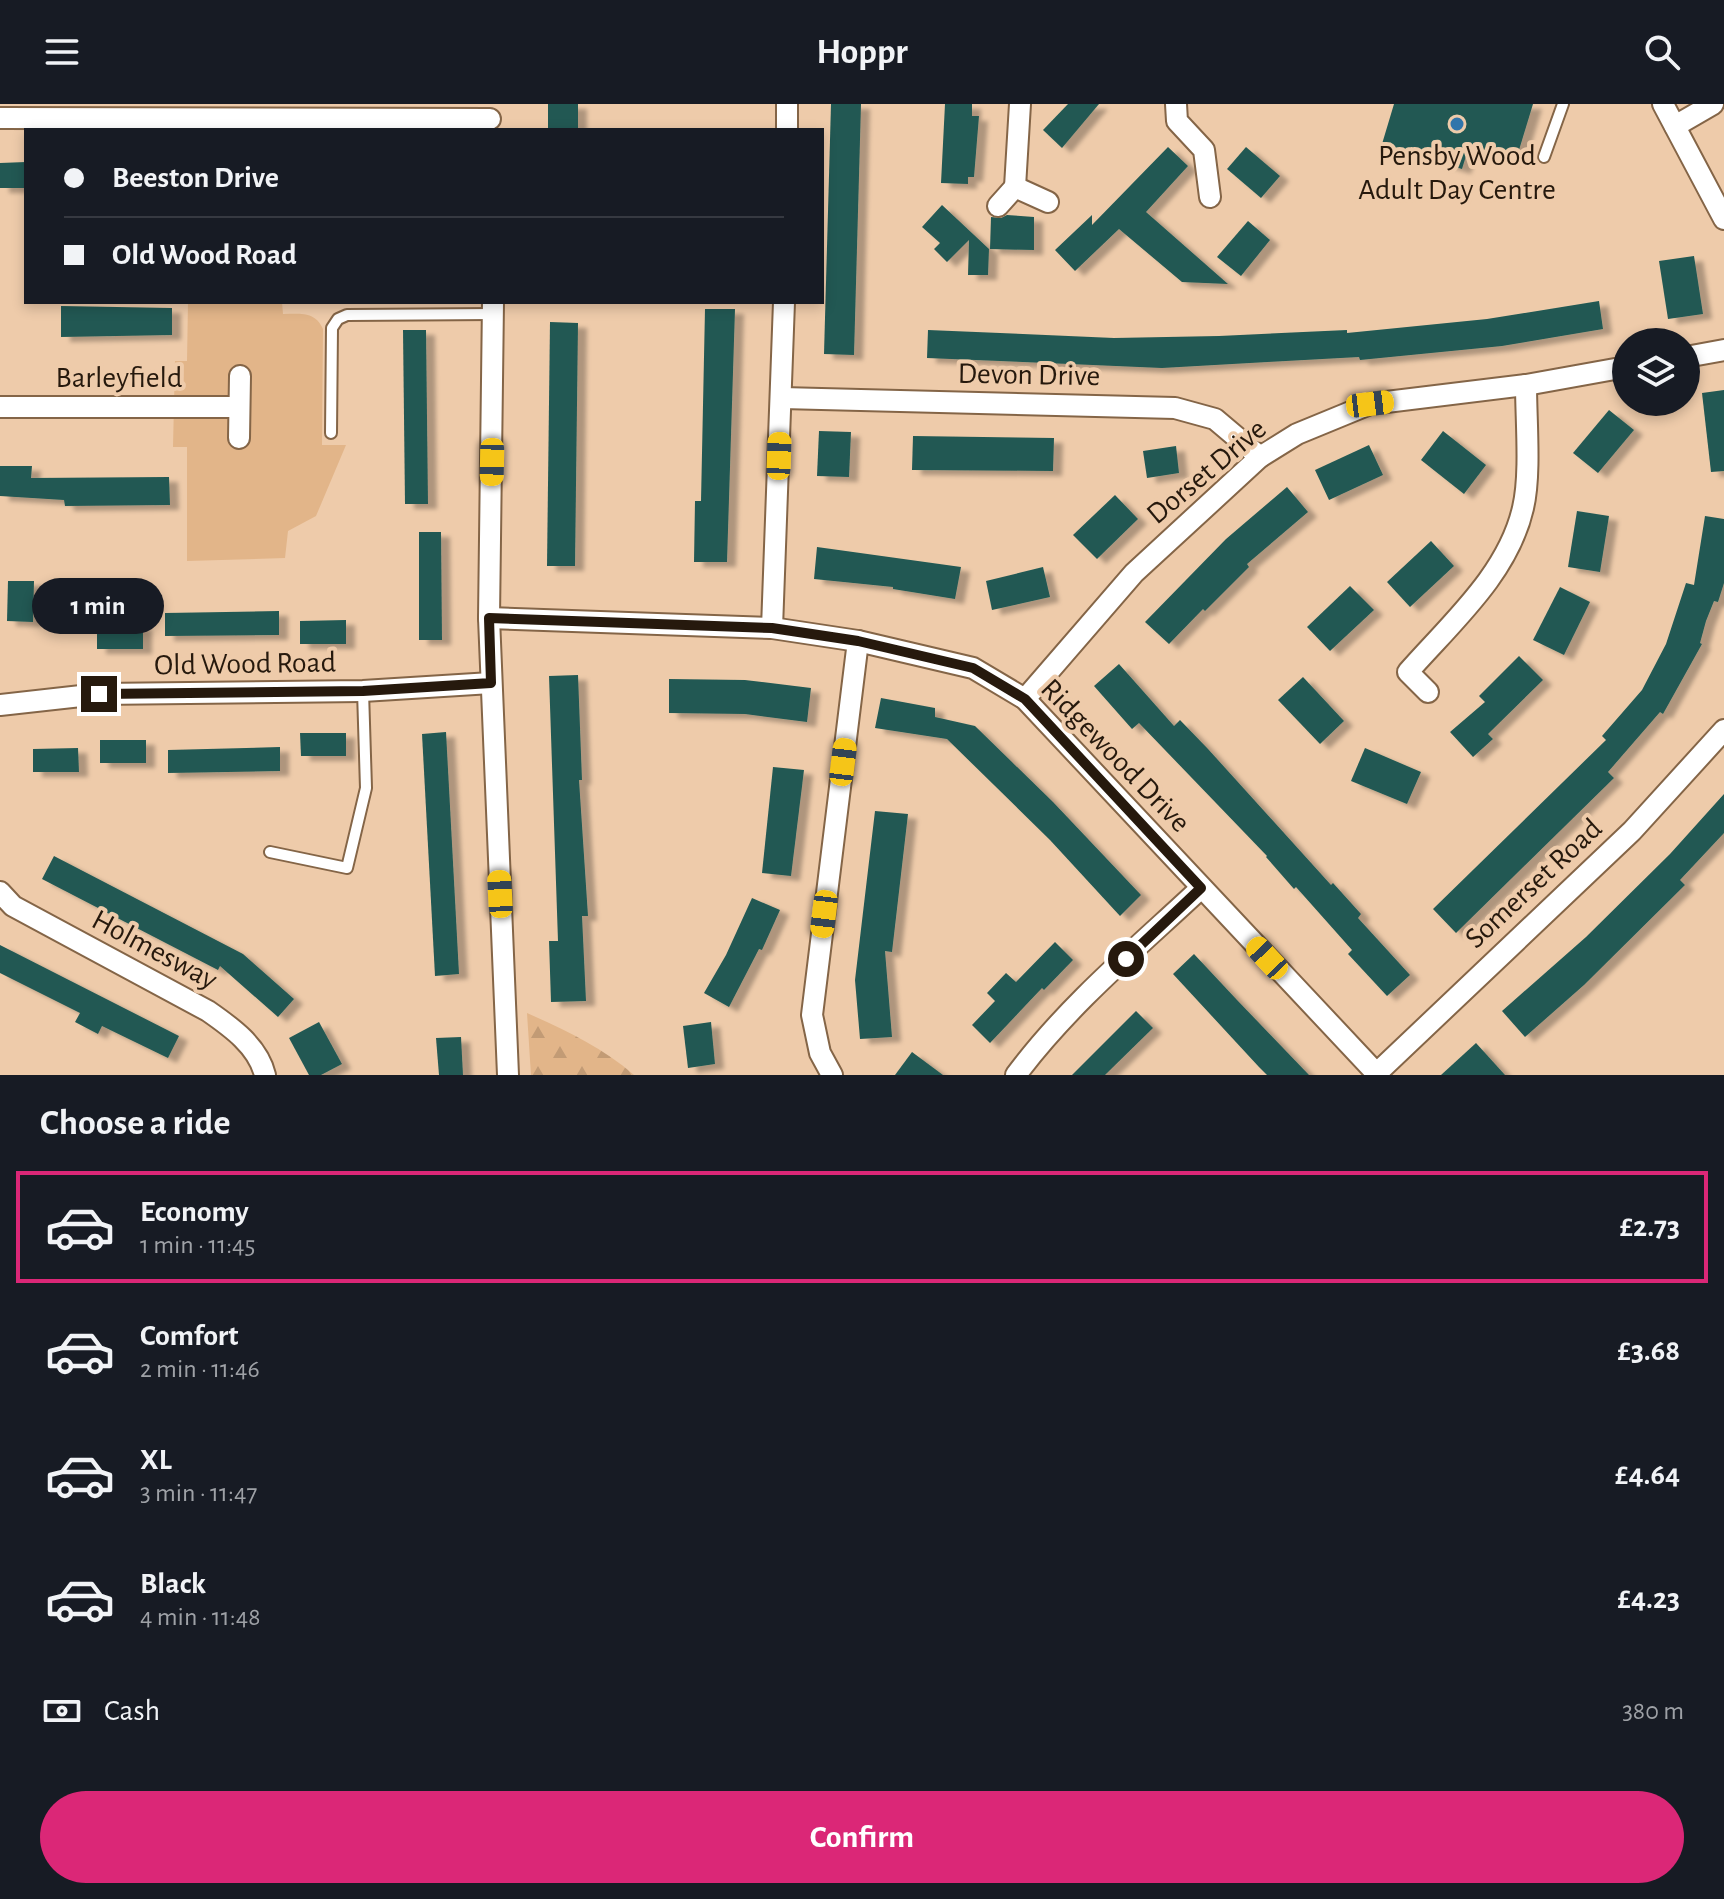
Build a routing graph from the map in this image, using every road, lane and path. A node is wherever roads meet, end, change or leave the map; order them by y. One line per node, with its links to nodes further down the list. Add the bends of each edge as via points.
1 (787, 104): 10 (street)
2 (1020, 104): 12 (street)
3 (1176, 104): 13 (street, via 1177,121 1204,150)
4 (1563, 104): 11 (lane)
5 (1663, 104): 9 (street)
6 (1713, 104): 9 (street)
7 (0, 118): 8 (street)
8 (490, 118)
9 (1675, 126): 16 (street)
10 (787, 128)
11 (1544, 157)
12 (1015, 187): 14 (street); 15 (street)
13 (1210, 197)
14 (1048, 202)
15 (998, 206)
16 (1724, 219)
17 (784, 304): 24 (street)
18 (493, 308): 27 (lane, via 338,319 332,328); 30 (street)
19 (1724, 350): 20 (street)
20 (1700, 354)
21 (1612, 370): 23 (street, Dorset Drive)
22 (240, 376): 26 (street)
23 (1526, 385): 29 (street, Dorset Drive, via 1370,404 1297,434); 35 (street, via 1524,507 1499,568 1408,672)
24 (782, 398): 29 (street, Devon Drive, via 1175,408 1215,419); 31 (street)
25 (0, 407): 26 (street, Barleyfield)
26 (238, 407): 28 (street)
27 (331, 433)
28 (239, 438)
29 (1260, 457): 36 (street, Dorset Drive, via 1134,573)
30 (489, 618): 31 (street, Ridgewood Drive); 33 (street)
31 (772, 628): 32 (street, Ridgewood Drive)
32 (858, 641): 36 (street, Ridgewood Drive, via 973,668); 45 (street, via 812,1015 820,1053)
33 (491, 683): 34 (street, Old Wood Road); 44 (street)
34 (363, 691): 37 (street, Old Wood Road, via 99,694); 39 (lane, via 366,788 347,868)
35 (1428, 692)
36 (1025, 699): 40 (street, Ridgewood Drive)
37 (0, 705)
38 (1724, 730): 42 (street, Somerset Road, via 1632,831)
39 (270, 852)
40 (1201, 888): 42 (street, Ridgewood Drive); 46 (street, via 1107,977)
41 (0, 892): 43 (street, Holmesway, via 13,906 208,1011 237,1032)
42 (1378, 1074)
43 (265, 1075)
44 (508, 1075)
45 (832, 1075)
46 (1016, 1075)

